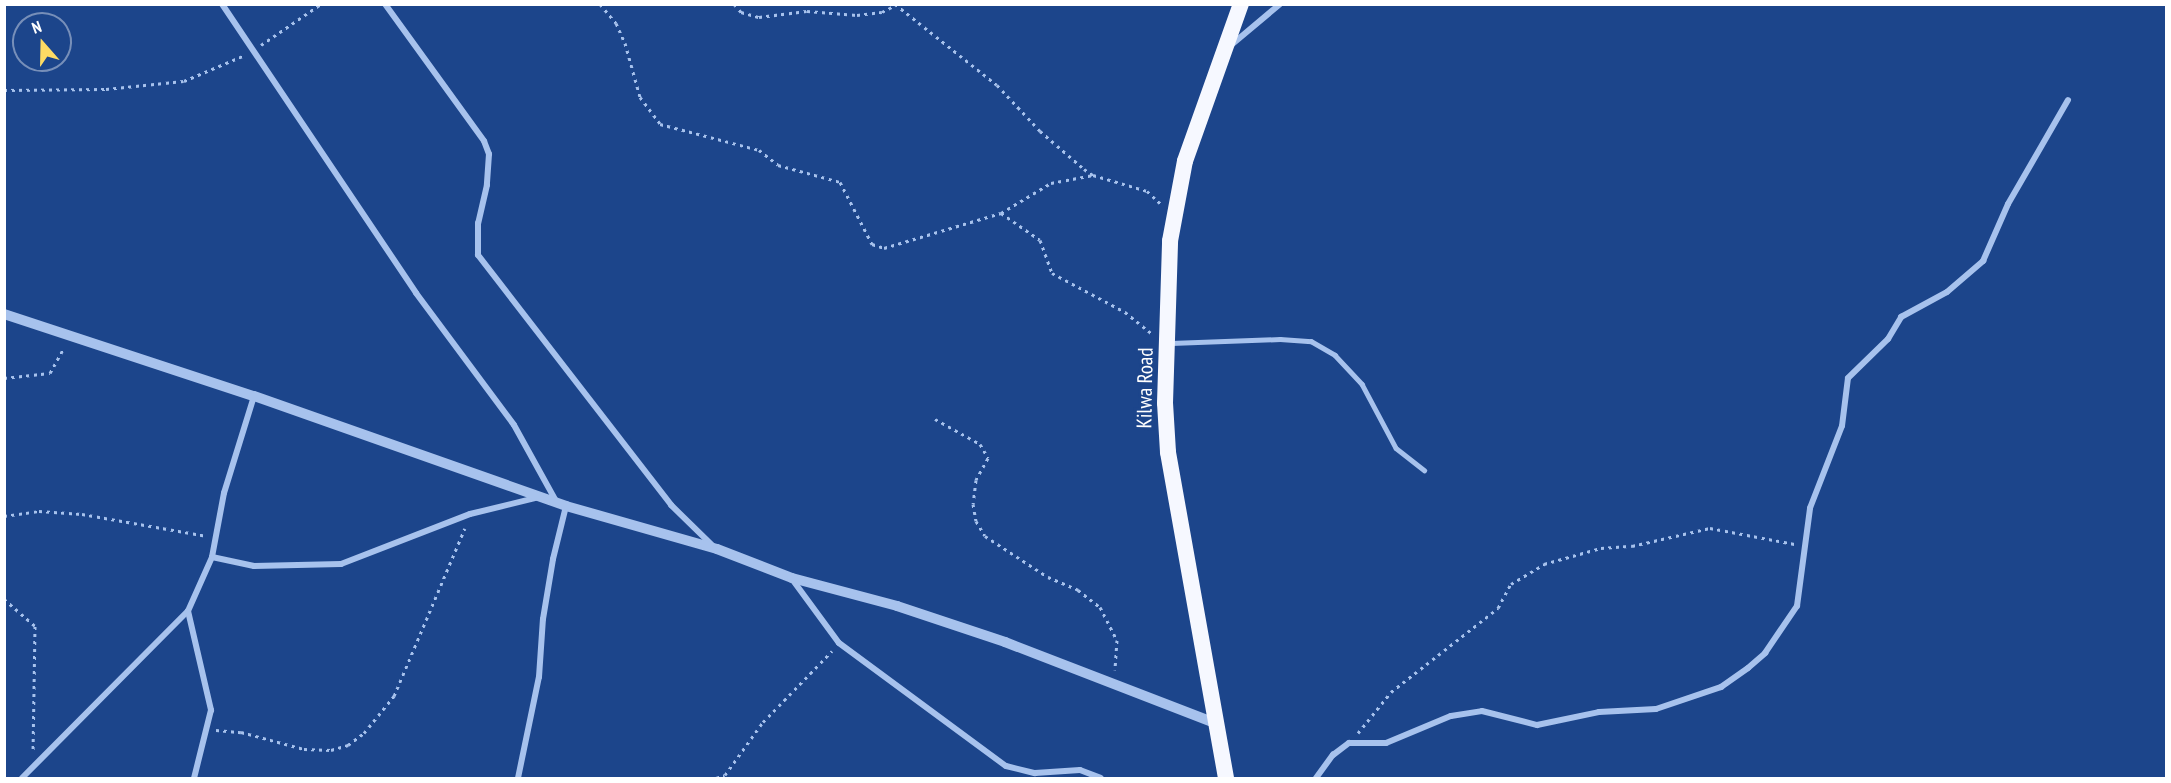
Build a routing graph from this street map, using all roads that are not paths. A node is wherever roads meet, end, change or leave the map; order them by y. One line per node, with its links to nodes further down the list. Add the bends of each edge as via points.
1 (222, 4): 12 (street, via 416,293 514,425)
2 (385, 4): 13 (street, via 473,123 487,148 487,185 478,223 478,255 671,505)
3 (1240, 4): 5 (highway, Kilwa Road)
4 (1280, 4): 5 (street)
5 (1222, 53): 8 (highway, Kilwa Road, via 1185,161 1174,217)
6 (2068, 100): 23 (street, via 2008,204 1983,261 1947,292 1901,317 1888,339 1848,378 1842,426 1810,508 1797,606 1765,653 1721,687 1656,709 1599,712 1558,724 1525,724 1482,711 1468,712 1426,724 1386,743 1349,743 1333,755)
7 (4, 314): 9 (street)
8 (1168, 343): 10 (lane, via 1311,341 1335,355 1362,384 1396,448); 17 (highway, Kilwa Road, via 1168,452)
9 (254, 396): 11 (street); 14 (street, via 213,537)
10 (1424, 471)
11 (541, 497): 12 (street); 14 (street, via 526,504 470,514 341,564 254,566)
12 (561, 503): 13 (street); 20 (street, via 543,619 539,677)
13 (717, 549): 15 (street)
14 (212, 557): 16 (street, via 203,585)
15 (792, 578): 17 (street, via 897,606); 21 (street, via 839,643 1006,766 1035,772 1080,770)
16 (188, 611): 18 (street); 19 (street, via 211,710)
17 (1215, 723): 22 (highway, Kilwa Road)
18 (22, 778)
19 (195, 778)
20 (518, 778)
21 (1101, 778)
22 (1226, 778)
23 (1316, 778)

